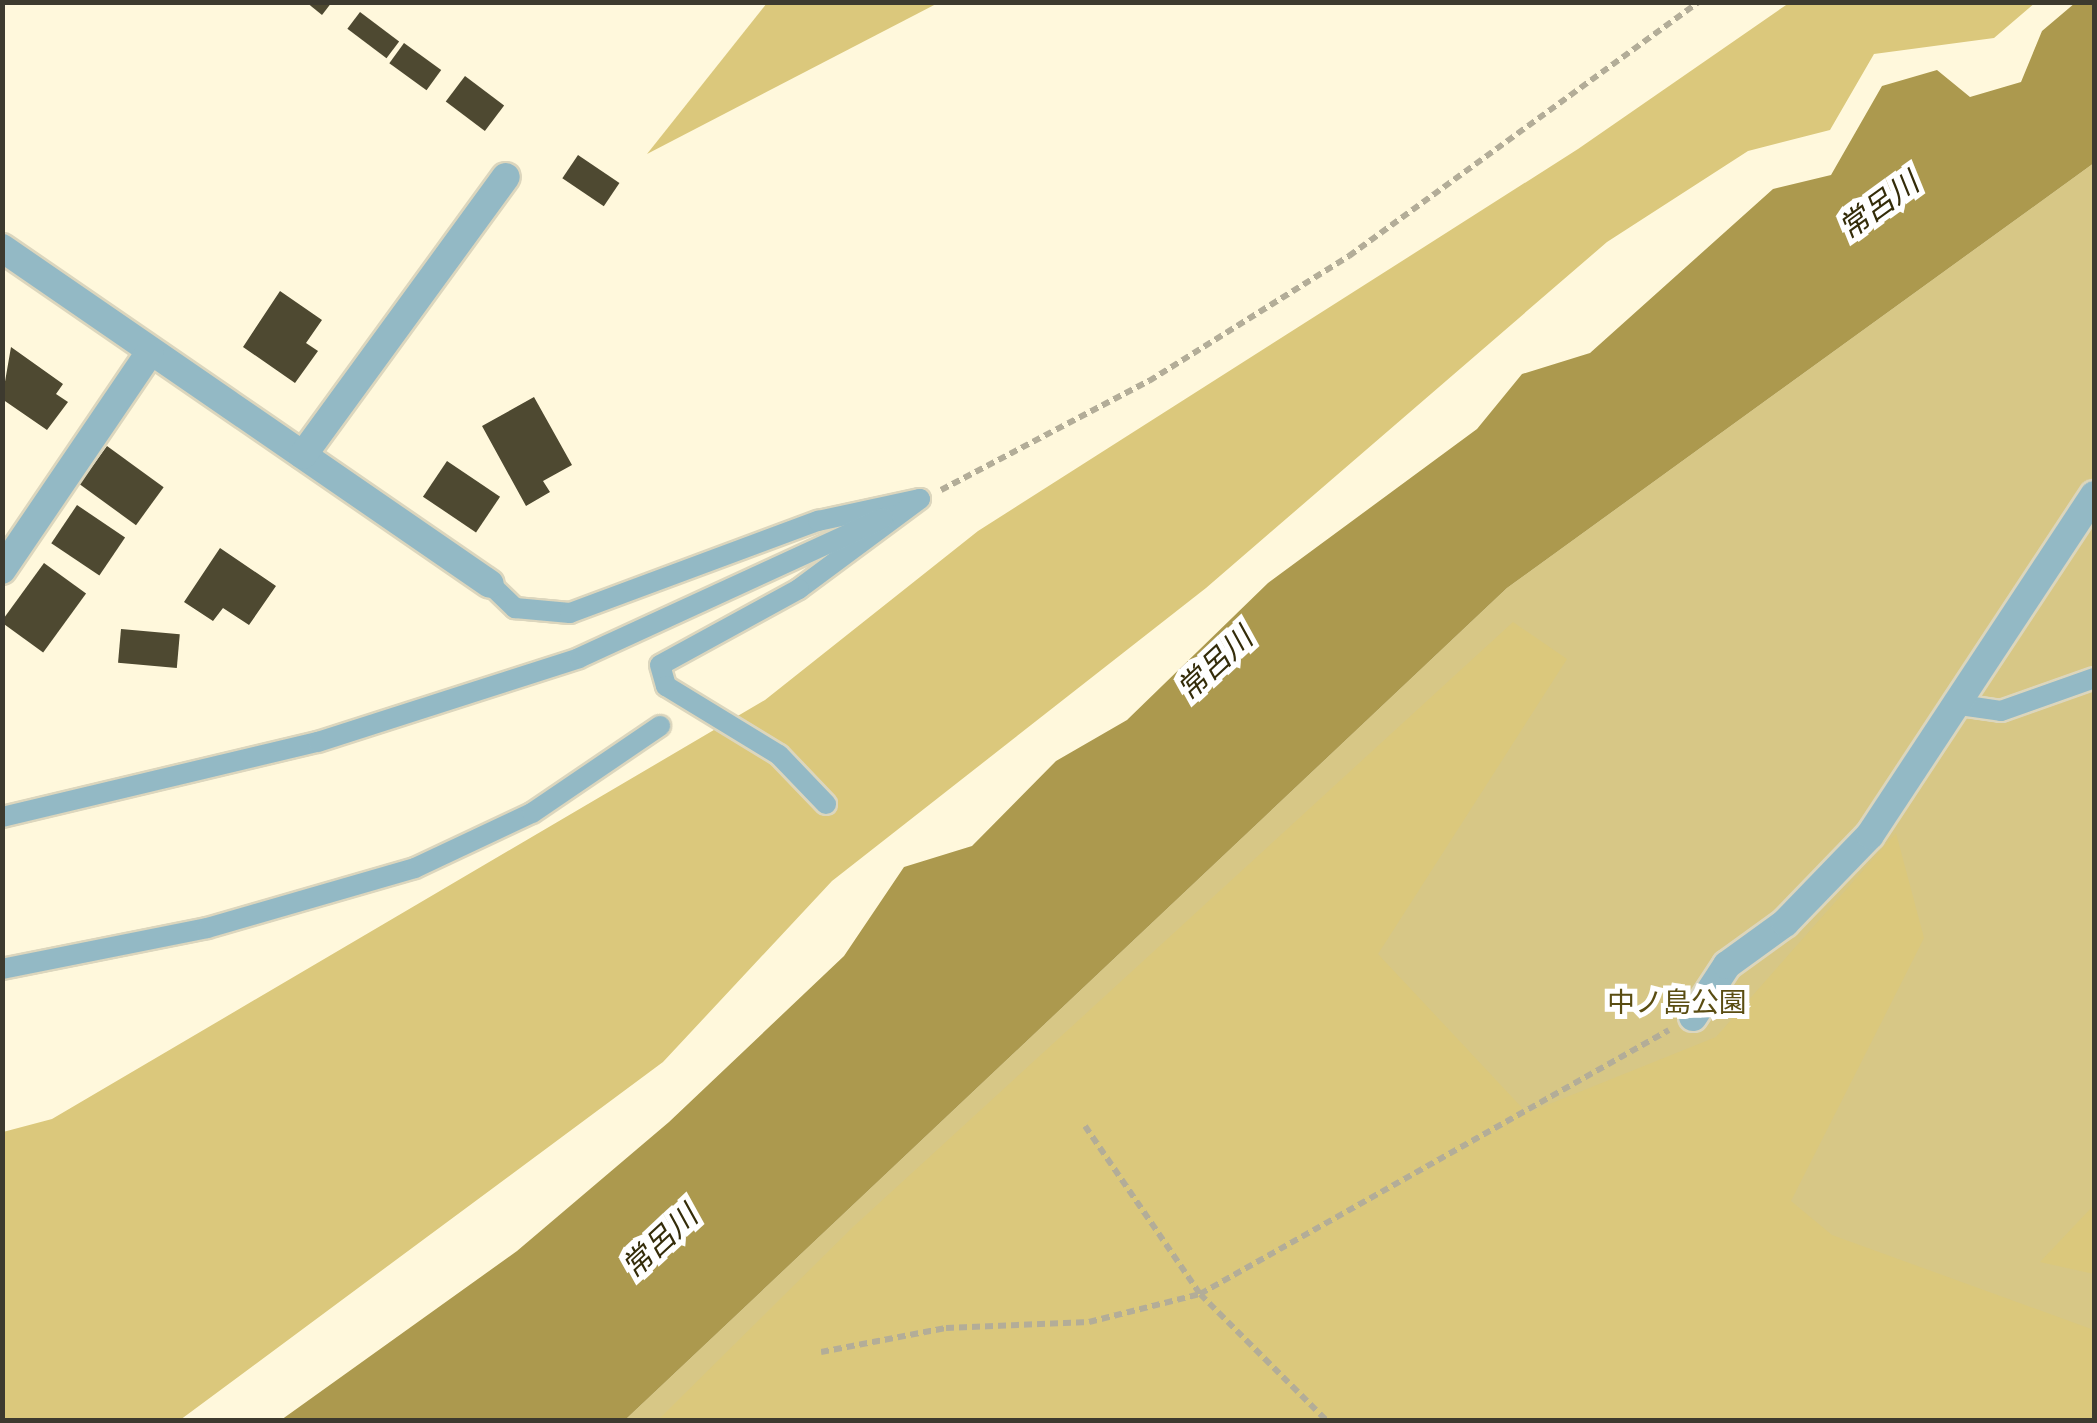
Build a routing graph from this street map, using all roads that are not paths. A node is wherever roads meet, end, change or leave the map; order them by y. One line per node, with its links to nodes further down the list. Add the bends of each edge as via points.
1 (506, 177): 4 (street)
2 (2, 248): 3 (street)
3 (150, 352): 4 (street); 7 (street)
4 (303, 455): 8 (street)
5 (2094, 496): 10 (street)
6 (920, 500): 8 (lane, via 818,521 570,613 515,608); 12 (lane, via 799,589 660,664 666,686 779,755); 13 (lane, via 578,658 318,742)
7 (2, 570)
8 (490, 584)
9 (2094, 678): 10 (lane, via 2002,712)
10 (1960, 705): 15 (street, via 1870,835 1785,923 1727,965)
11 (660, 726): 14 (lane, via 532,814 415,868 206,928)
12 (826, 804)
13 (2, 817)
14 (2, 968)
15 (1693, 1017)

